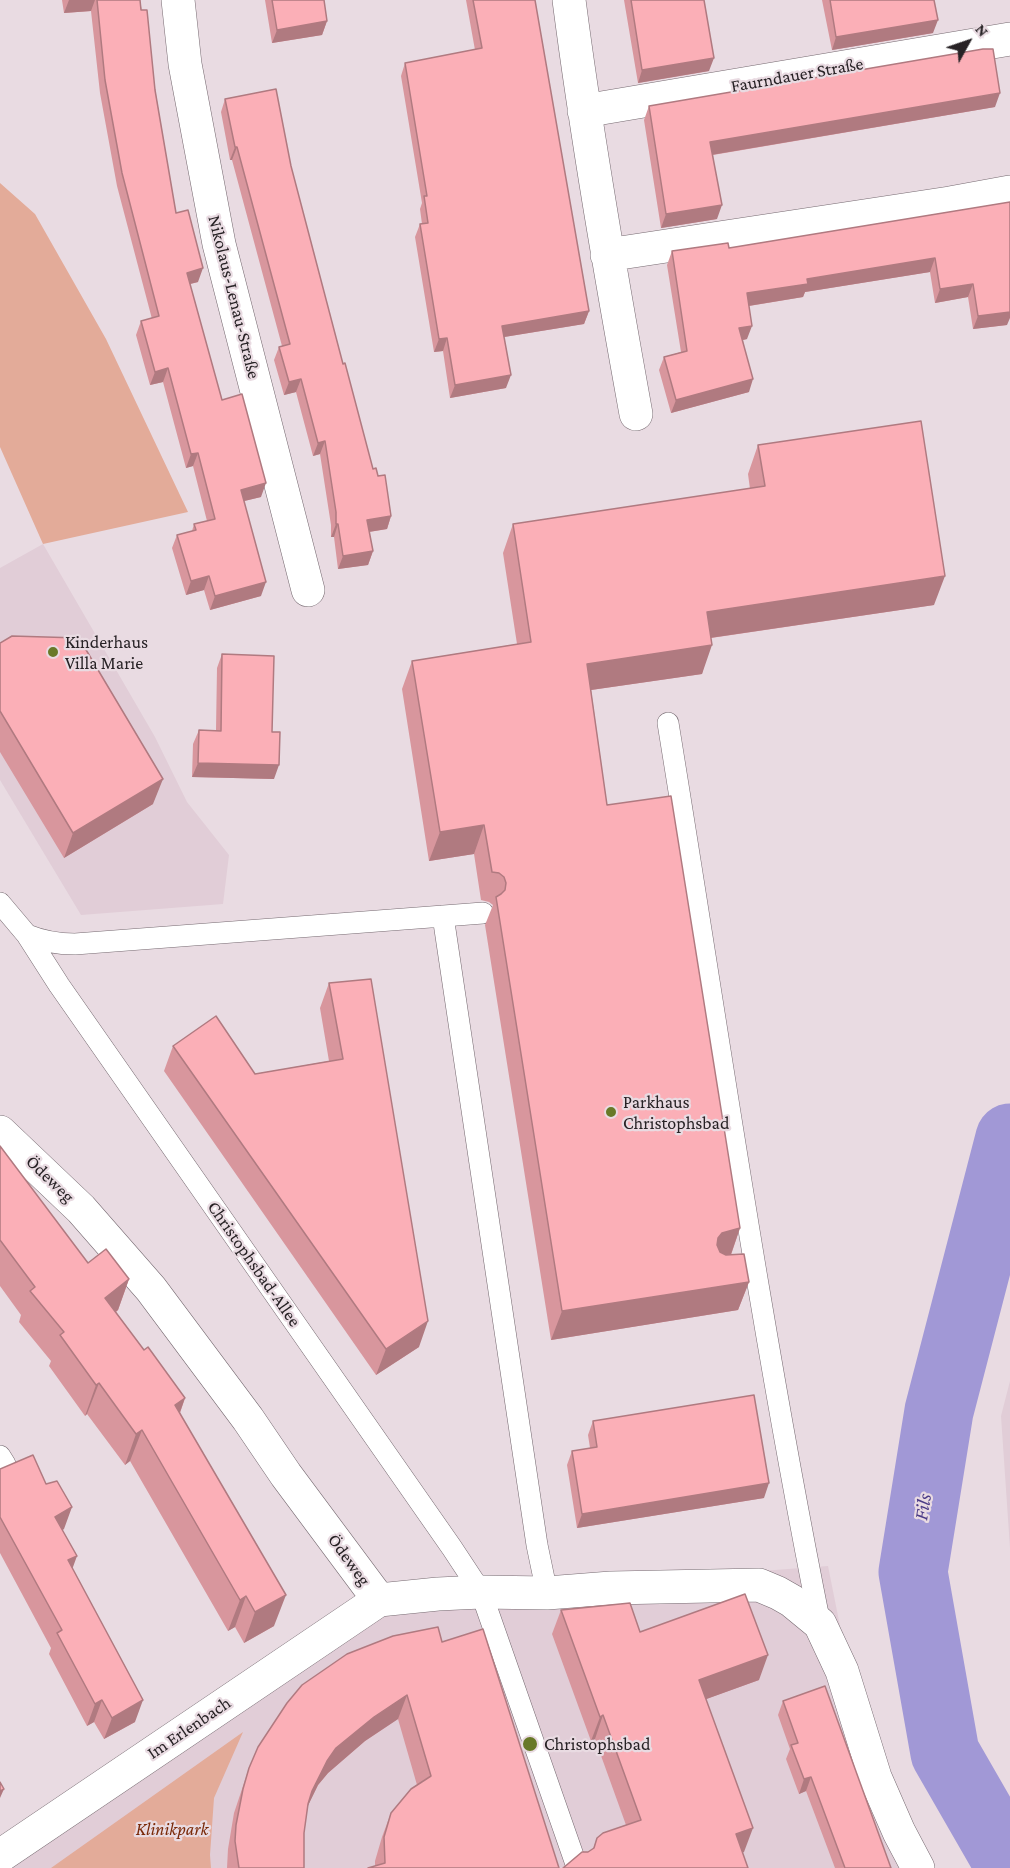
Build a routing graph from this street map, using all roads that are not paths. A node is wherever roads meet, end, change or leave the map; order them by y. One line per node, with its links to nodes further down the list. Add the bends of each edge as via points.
1 (178, 0): 8 (street, Nikolaus-Lenau-Straße, via 185,64 219,244)
2 (569, 0): 4 (street)
3 (1010, 39): 4 (street, Faurndauer Straße)
4 (584, 111): 6 (street)
5 (1010, 192): 6 (street)
6 (607, 255): 7 (street)
7 (636, 414)
8 (308, 590)
9 (668, 723): 15 (lane)
10 (0, 903): 13 (lane, Christophsbad-Allee)
11 (483, 913): 12 (lane)
12 (443, 916): 13 (lane, via 75,945); 18 (lane)
13 (27, 935): 17 (lane, Christophsbad-Allee)
14 (0, 1132): 19 (street, Ödeweg, via 81,1209 152,1288)
15 (754, 1266): 16 (lane); 20 (lane)
16 (730, 1270)
17 (481, 1592): 18 (street, Ödeweg); 19 (street, Ödeweg); 22 (lane, Christophsbad-Allee)
18 (547, 1593): 20 (street, Ödeweg, via 759,1586 792,1601)
19 (379, 1600): 21 (street, Im Erlenbach)
20 (820, 1624): 23 (street, Ödeweg, via 842,1671 875,1777)
21 (0, 1856)
22 (576, 1864)
23 (918, 1868)

